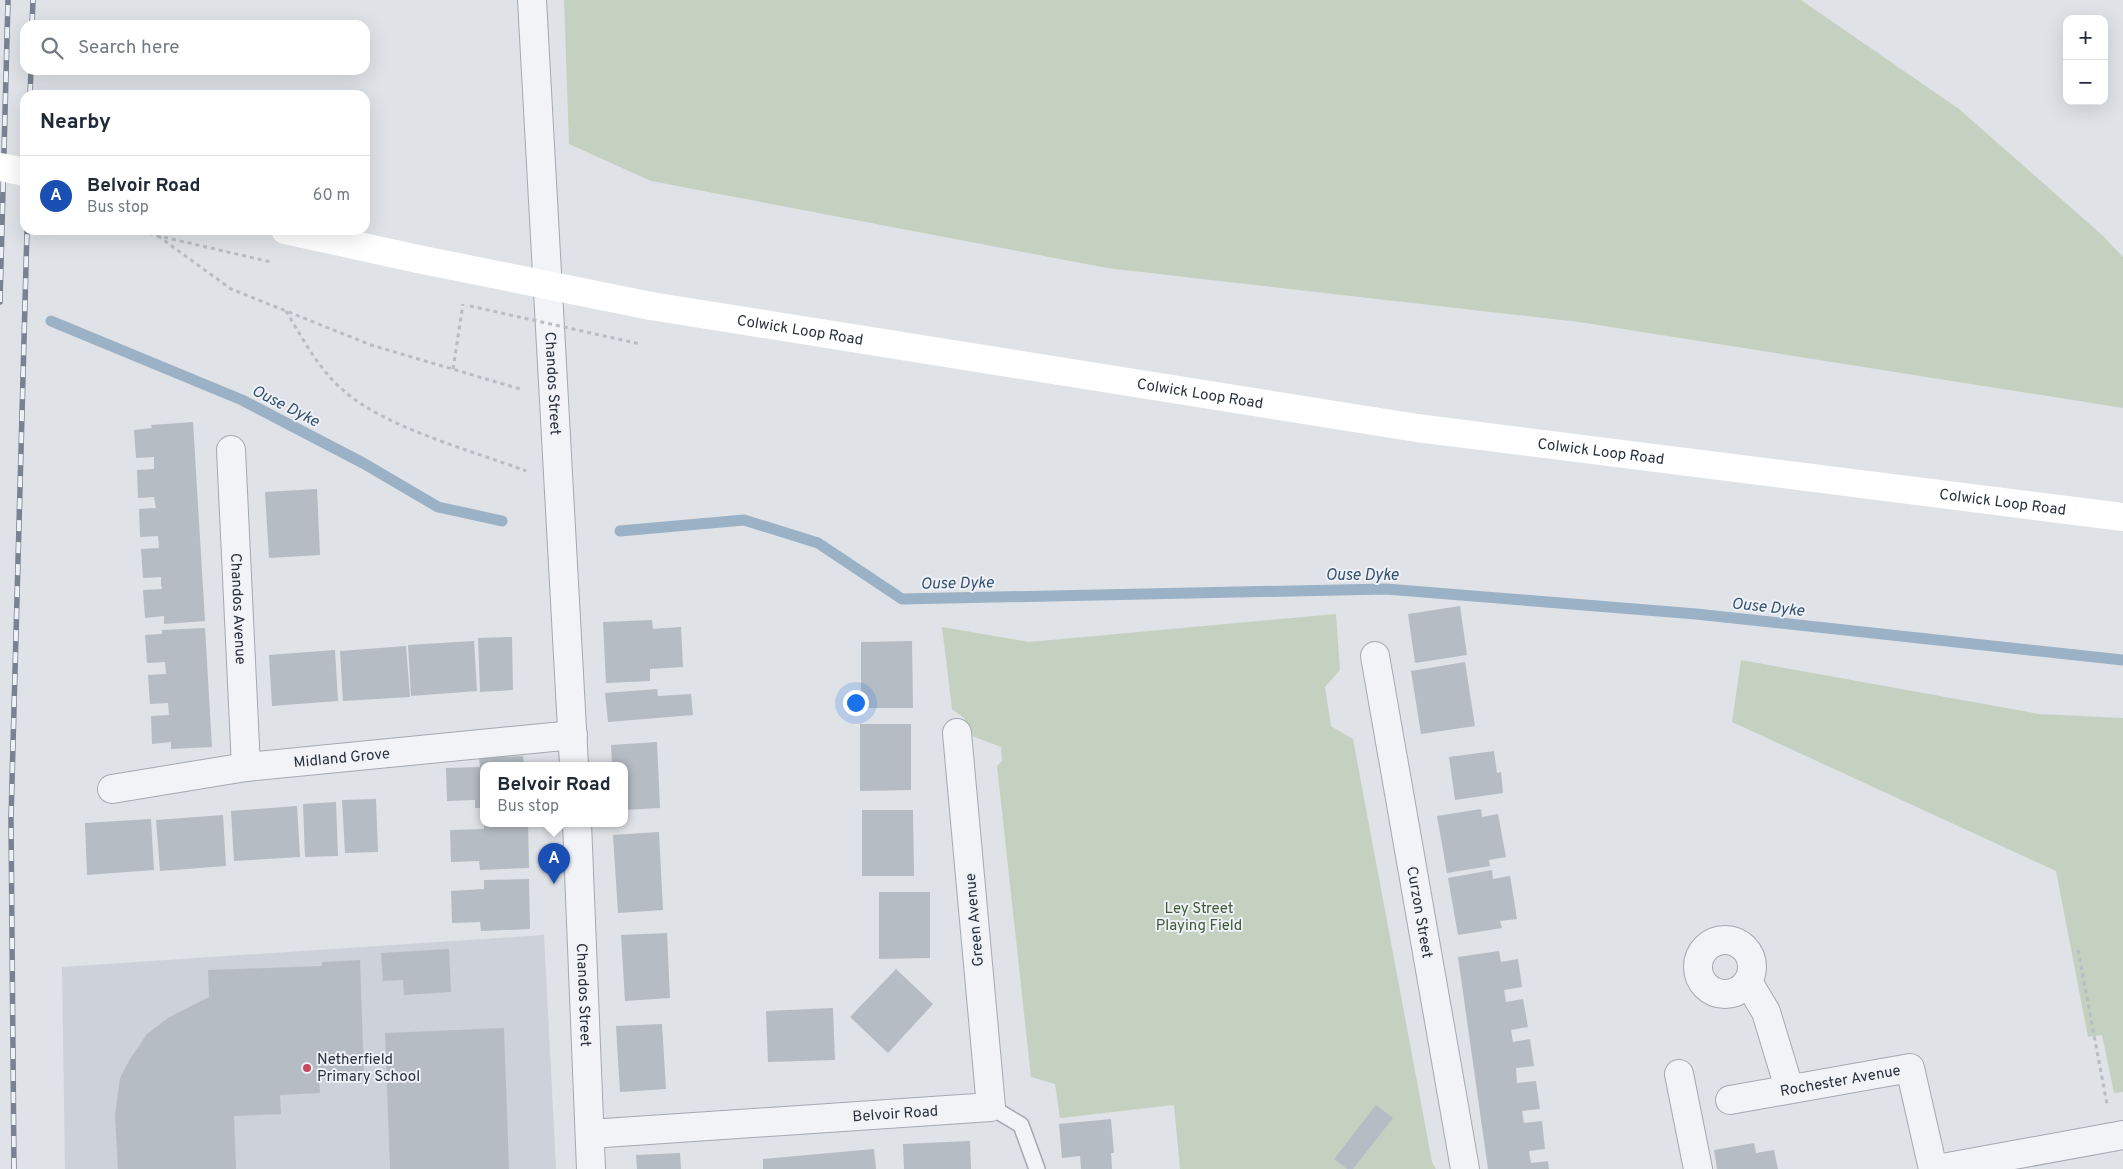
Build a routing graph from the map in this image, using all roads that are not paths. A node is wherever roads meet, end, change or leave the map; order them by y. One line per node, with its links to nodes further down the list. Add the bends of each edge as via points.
1 (532, 0): 9 (street, Chandos Street)
2 (0, 166): 3 (main road, bridge)
3 (20, 171)
4 (308, 235): 6 (main road, Colwick Loop Road, bridge, via 651,306 1417,428)
5 (230, 450): 11 (street, Chandos Avenue)
6 (2123, 517)
7 (1375, 656): 23 (street, Curzon Street)
8 (957, 733): 18 (street, Green Avenue)
9 (573, 735): 10 (street, Chandos Street); 11 (street, Midland Grove)
10 (574, 762)
11 (246, 767): 12 (street, Midland Grove)
12 (112, 788)
13 (577, 827): 19 (street, Chandos Street)
14 (1748, 982): 16 (street, via 1766,1012)
15 (1679, 1074): 24 (street)
16 (1789, 1088): 17 (street, Rochester Avenue); 25 (street, Rochester Avenue, via 1910,1068)
17 (1730, 1100)
18 (991, 1107): 19 (street, Belvoir Road); 22 (lane, via 1021,1125)
19 (590, 1134): 21 (street, Chandos Street)
20 (2118, 1136): 26 (street)
21 (591, 1169)
22 (1037, 1169)
23 (1465, 1169)
24 (1698, 1169)
25 (1933, 1169)
26 (1937, 1169)

